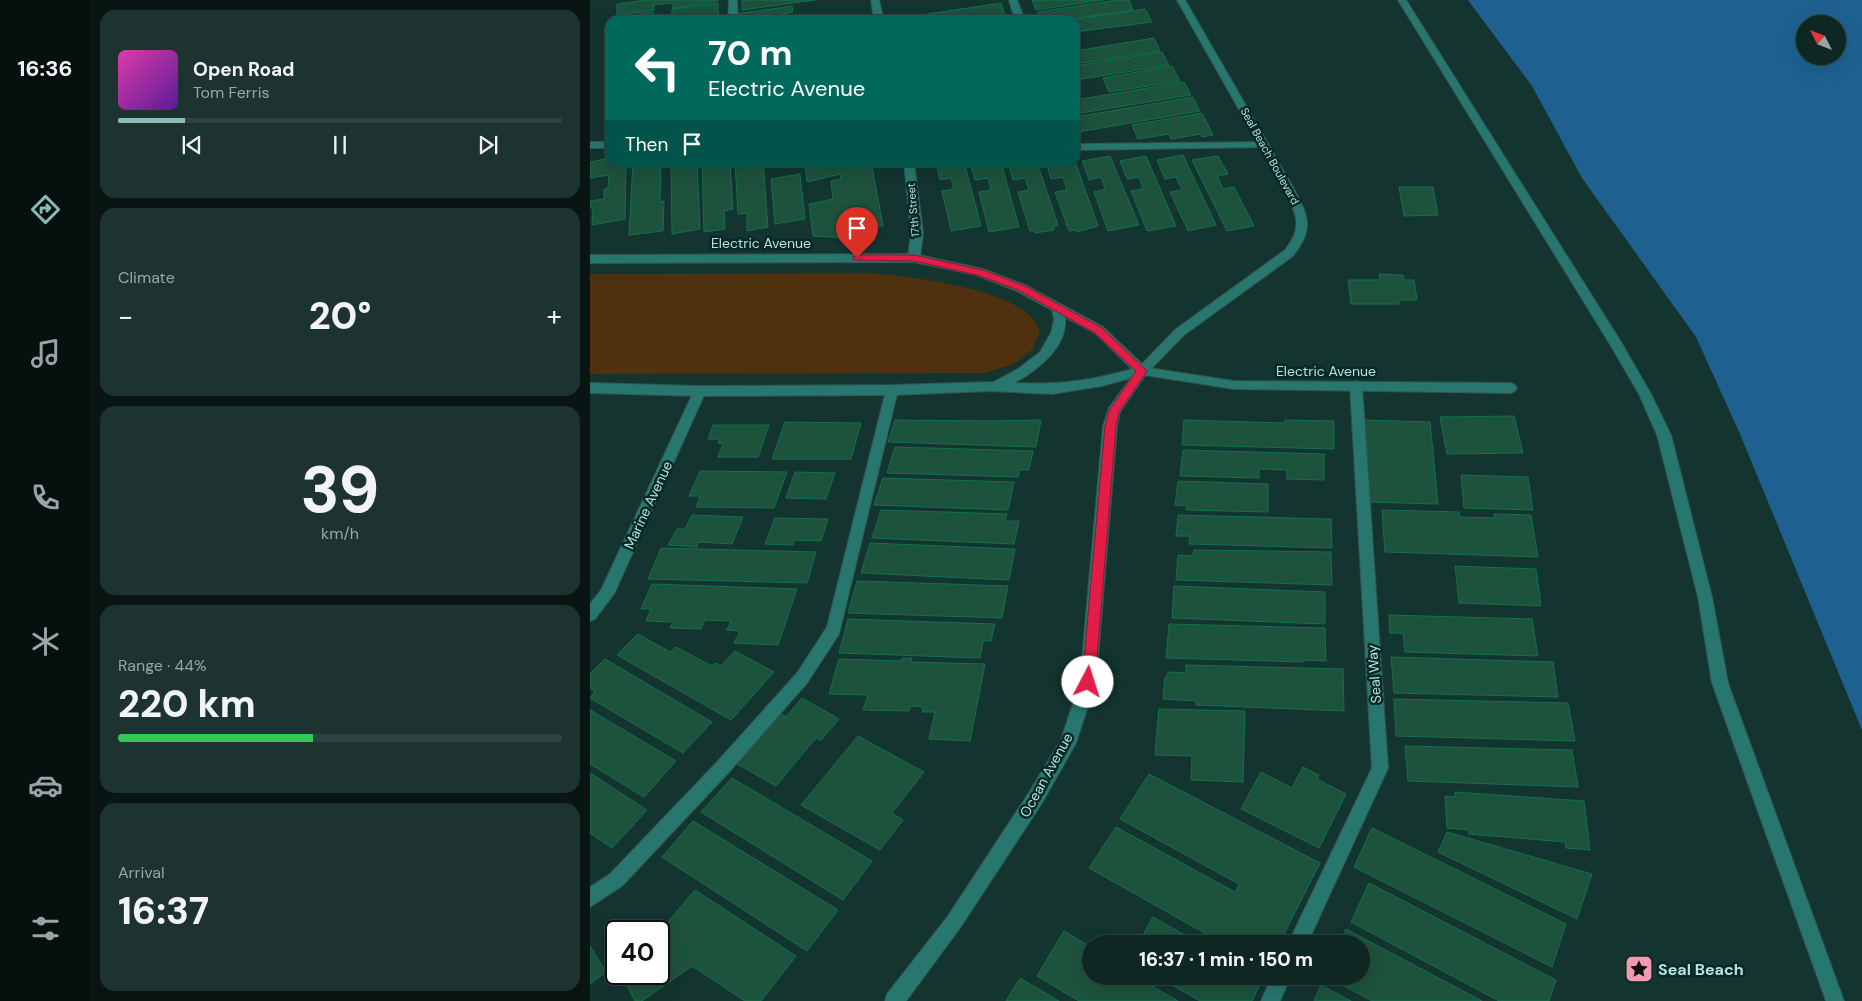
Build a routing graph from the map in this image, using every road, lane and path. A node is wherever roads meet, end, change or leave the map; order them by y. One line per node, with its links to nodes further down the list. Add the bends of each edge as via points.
1 (733, 0): 6 (main road)
2 (875, 0): 7 (main road)
3 (1014, 0): 8 (main road)
4 (1181, 0): 11 (main road, Seal Beach Boulevard)
5 (1402, 0): 30 (main road, via 1617,344 1664,435 1705,597 1720,683)
6 (733, 15)
7 (878, 15)
8 (1018, 15)
9 (605, 144): 10 (main road)
10 (590, 145)
11 (1264, 145): 12 (main road); 17 (main road, Seal Beach Boulevard, via 1300,210 1303,230 1297,244 1289,254 1180,332)
12 (1080, 147)
13 (909, 167): 14 (main road, 17th Street, via 917,233)
14 (914, 258): 15 (main road, Electric Avenue); 16 (main road, Electric Avenue, via 979,272)
15 (590, 259)
16 (1058, 307): 17 (main road, Electric Avenue, via 1099,330); 18 (main road, via 1061,318 1059,332 1042,359 1016,378)
17 (1142, 371): 18 (main road, Electric Avenue, via 1102,382 1052,389); 19 (main road, Electric Avenue, via 1234,385); 28 (main road, Ocean Avenue, via 1114,411 1110,426 1088,682 1068,743 954,922)
18 (991, 386): 22 (main road, Electric Avenue)
19 (1356, 386): 21 (main road, Electric Avenue); 26 (main road, Seal Way, via 1380,768)
20 (590, 388): 23 (main road, Electric Avenue)
21 (1511, 388)
22 (892, 390): 23 (main road, Electric Avenue); 25 (main road, via 834,629 802,678 724,766 616,880)
23 (700, 391): 24 (main road, Marine Avenue, via 607,594)
24 (590, 615)
25 (590, 898)
26 (1301, 935)
27 (1278, 985): 29 (main road)
28 (894, 1001)
29 (1270, 1001)
30 (1835, 1001)

